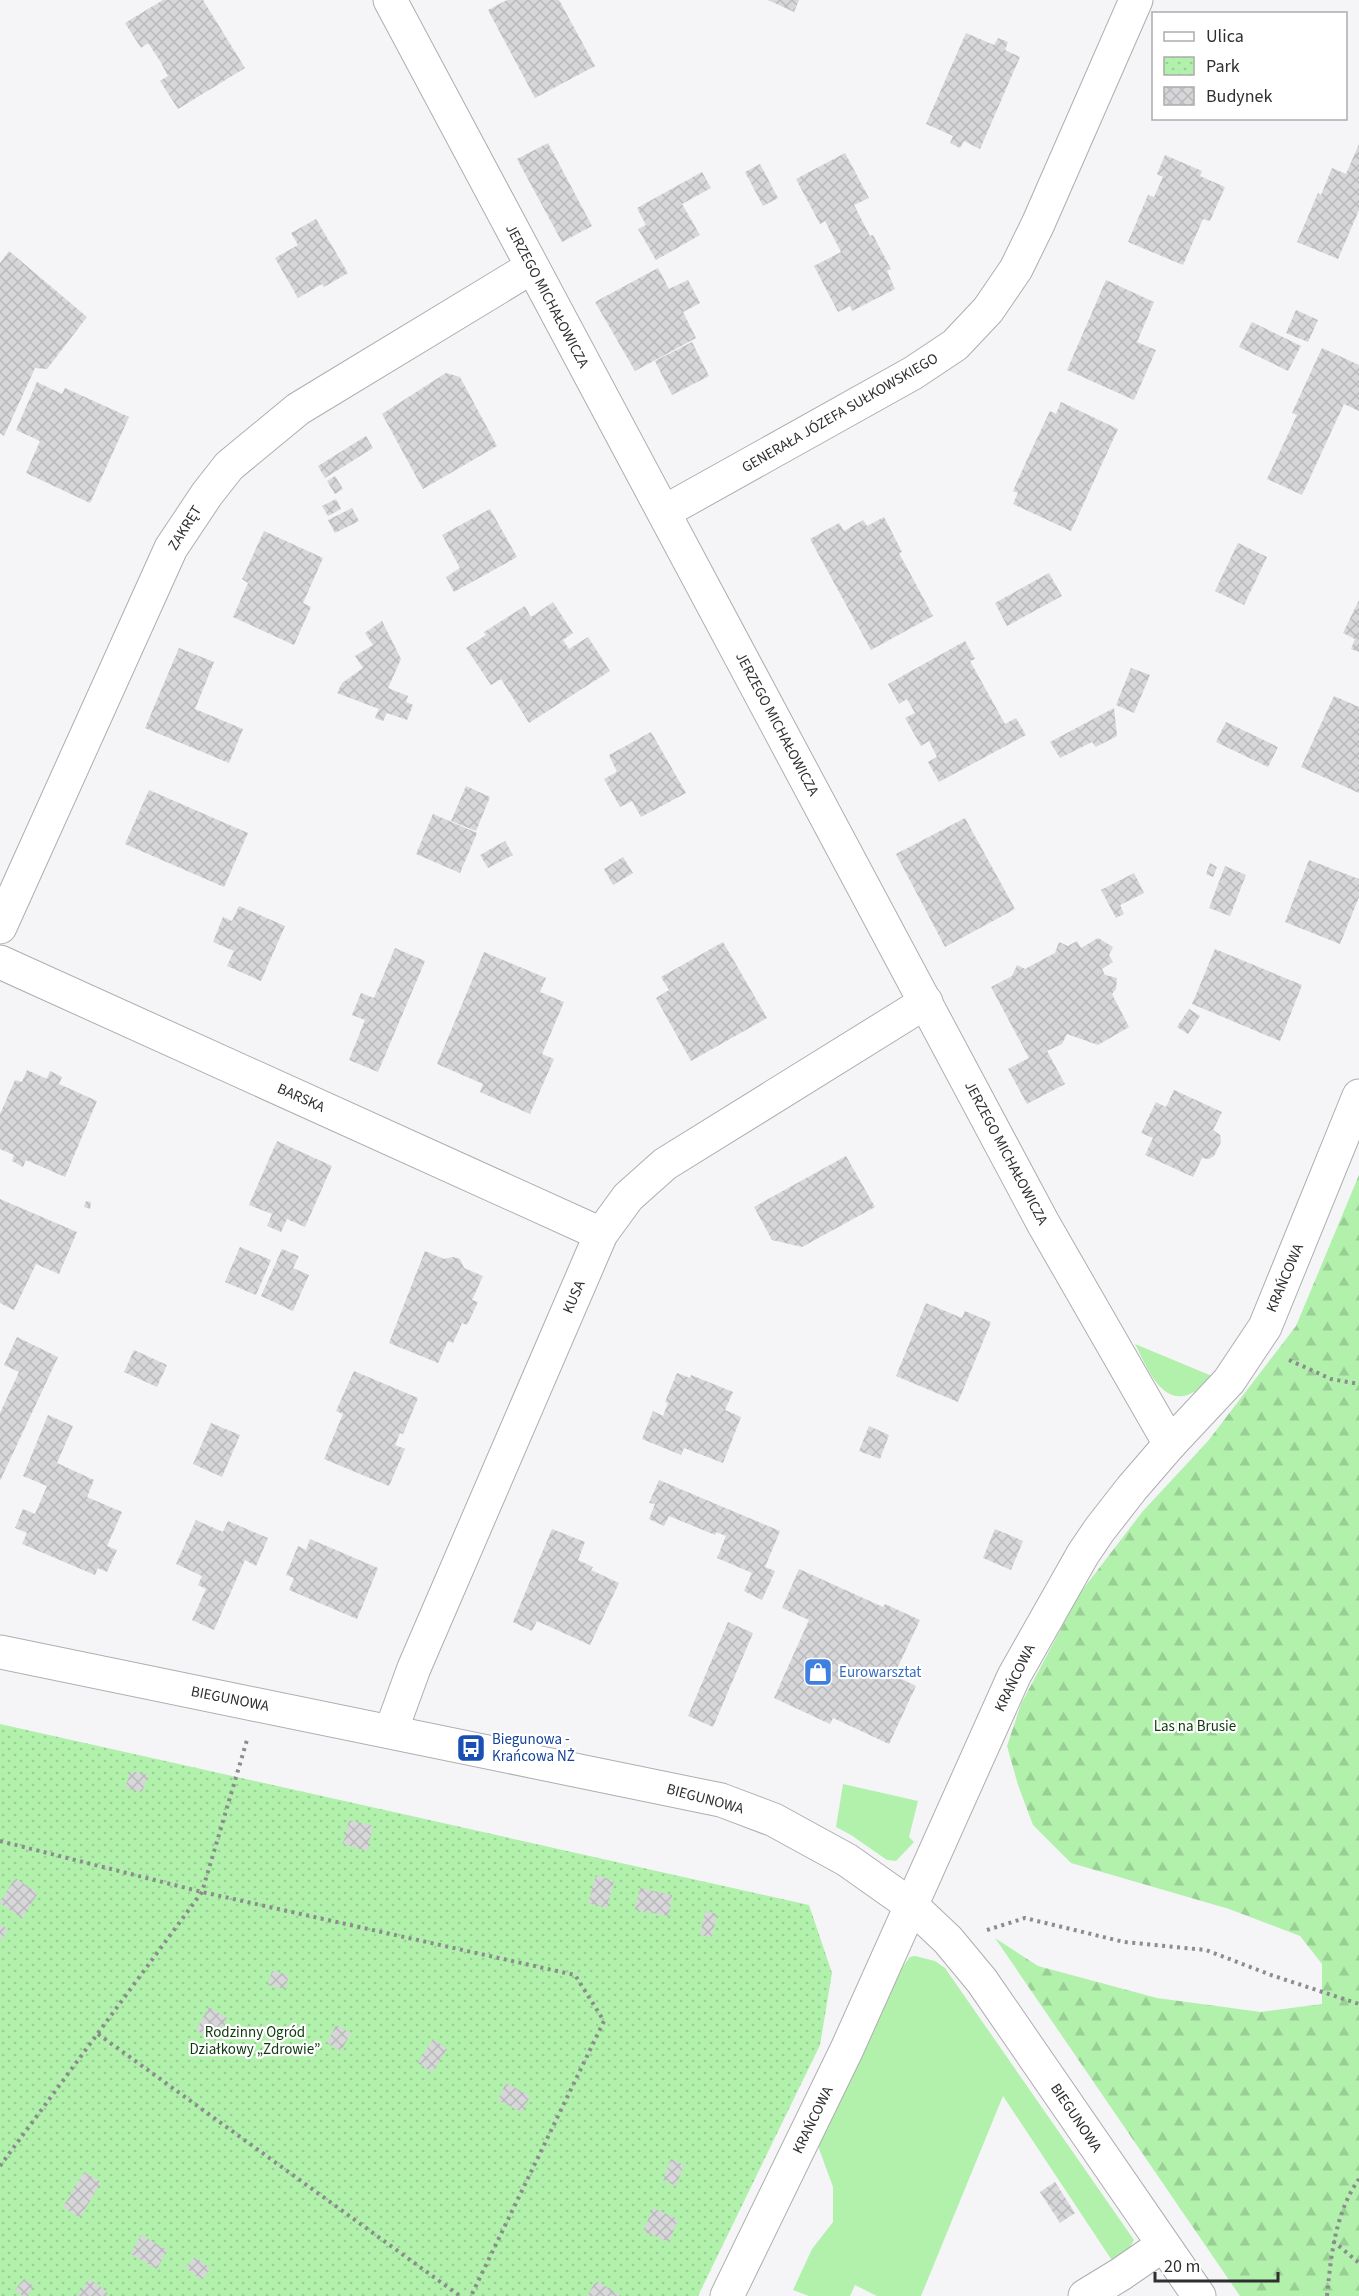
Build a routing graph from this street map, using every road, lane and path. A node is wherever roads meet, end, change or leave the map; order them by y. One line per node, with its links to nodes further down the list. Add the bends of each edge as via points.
1 (390, 0): 3 (street, JERZEGO MICHAŁOWICZA)
2 (1136, 0): 4 (street, GENERAŁA JÓZEFA SUŁKOWSKIEGO, via 1038,224 1016,269 988,310 955,345 913,373)
3 (532, 267): 4 (street, JERZEGO MICHAŁOWICZA); 5 (street, ZAKRĘT, via 298,408 229,466 171,548)
4 (664, 512): 7 (street, JERZEGO MICHAŁOWICZA)
5 (0, 927)
6 (0, 962): 9 (street, BARSKA)
7 (926, 1002): 9 (street, KUSA, via 665,1164 628,1197); 12 (street, JERZEGO MICHAŁOWICZA, via 1042,1223)
8 (1359, 1096): 10 (street, KRAŃCOWA, via 1265,1327)
9 (602, 1234): 14 (street, KUSA, via 414,1668)
10 (1254, 1343): 11 (path, via 1331,1379); 12 (street, KRAŃCOWA, via 1229,1381)
11 (1359, 1384)
12 (1170, 1444): 18 (street, KRAŃCOWA, via 1100,1529 1035,1637 1009,1686)
13 (0, 1652): 14 (street, BIEGUNOWA)
14 (391, 1731): 18 (street, BIEGUNOWA, via 721,1800 800,1833 860,1868)
15 (237, 1775): 17 (path)
16 (0, 1841): 17 (path)
17 (202, 1892): 21 (path); 28 (path, via 575,1975 604,2021)
18 (912, 1906): 19 (street, BIEGUNOWA); 29 (street, KRAŃCOWA)
19 (948, 1940): 20 (path, via 1025,1918 1124,1942 1206,1950); 25 (street, BIEGUNOWA, via 982,1981)
20 (1359, 2004)
21 (98, 2034): 22 (path); 27 (path)
22 (0, 2166)
23 (1359, 2179): 24 (path, via 1349,2192)
24 (1333, 2241): 26 (path); 32 (path)
25 (1163, 2245): 30 (street); 31 (street, BIEGUNOWA)
26 (1359, 2263)
27 (460, 2296)
28 (471, 2296)
29 (728, 2296)
30 (1085, 2296)
31 (1199, 2296)
32 (1327, 2296)

